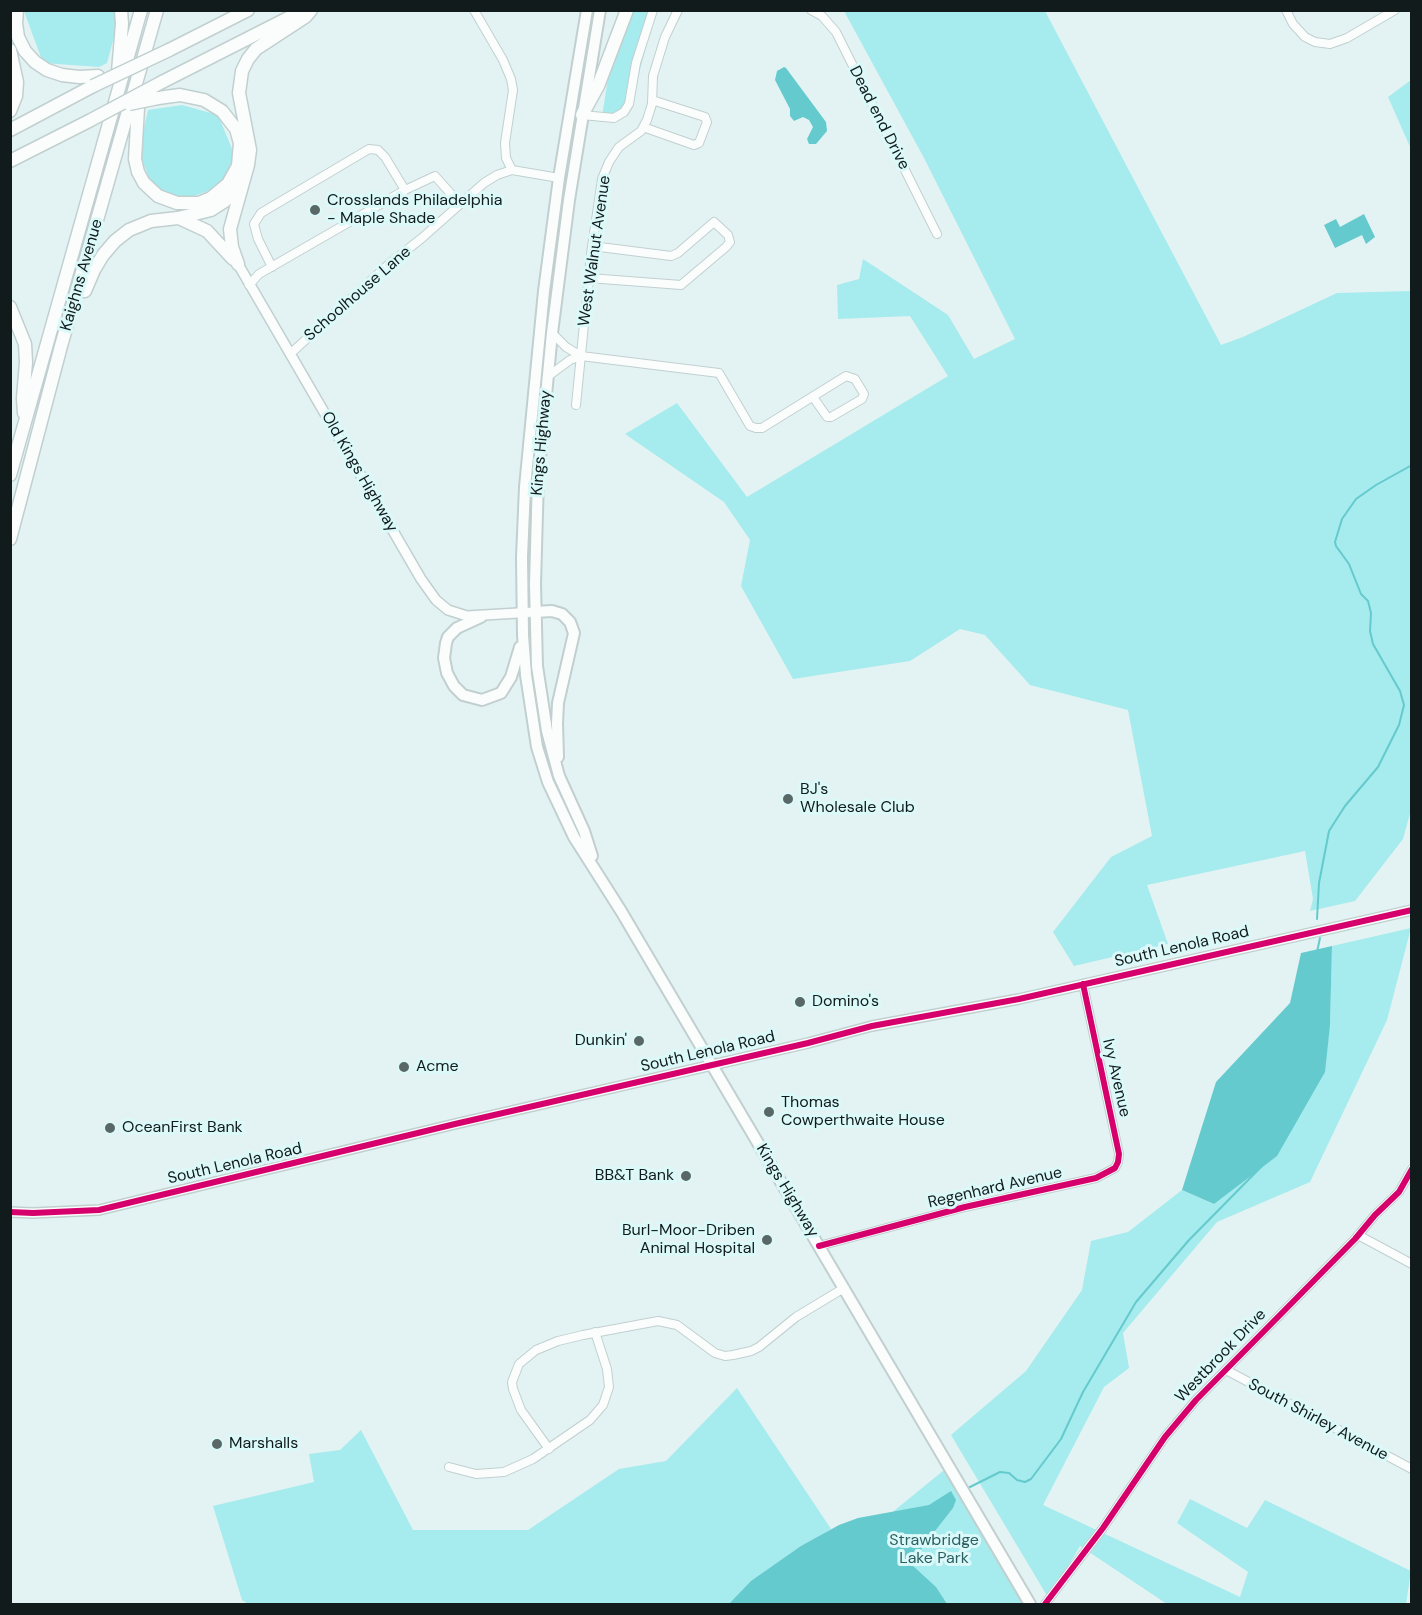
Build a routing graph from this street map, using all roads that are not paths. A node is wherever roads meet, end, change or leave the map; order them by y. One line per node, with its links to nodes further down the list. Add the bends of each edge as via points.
1 (17, 10): 19 (highway, via 18,38 35,62 62,75)
2 (121, 10): 20 (highway)
3 (141, 10): 20 (highway, Kaighns Avenue)
4 (157, 10): 18 (highway, Kaighns Avenue)
5 (248, 10): 19 (highway, bridge, via 129,69)
6 (302, 10): 22 (highway, bridge)
7 (311, 10): 30 (highway, via 256,49 244,65 239,93 250,150)
8 (474, 10): 28 (street, via 511,79 505,149)
9 (587, 10): 29 (main road, Kings Highway)
10 (600, 10): 24 (main road, Kings Highway)
11 (627, 10): 24 (highway, via 598,86)
12 (653, 10): 24 (street, via 624,112 614,118)
13 (678, 10): 21 (street, via 653,76)
14 (811, 10): 34 (street, Dead end Drive, via 836,32)
15 (1286, 10): 16 (street, via 1305,37 1330,44)
16 (1395, 10)
17 (10, 50): 23 (highway, via 17,82)
18 (139, 78): 22 (highway, bridge, via 139,110 135,152 141,178 153,192 170,201 191,204 211,198 228,184 238,166 240,143 236,129 222,111 204,100 180,95 158,98 138,103); 41 (highway, Kaighns Avenue)
19 (96, 81): 26 (highway)
20 (118, 90): 48 (highway, Kaighns Avenue)
21 (652, 100): 25 (street); 25 (street, via 705,117 707,122 699,143 694,145)
22 (122, 104): 27 (highway, bridge)
23 (10, 111)
24 (582, 114): 42 (main road, Kings Highway)
25 (644, 127): 35 (street, West Walnut Avenue, via 619,147 609,162 602,179)
26 (10, 130)
27 (10, 161)
28 (512, 170): 29 (street); 32 (street, Schoolhouse Lane, via 497,175)
29 (559, 178): 52 (main road, Kings Highway, via 530,429)
30 (245, 179): 33 (highway, via 219,205); 36 (highway, via 230,229 231,247)
31 (405, 190): 32 (street, via 435,176); 37 (street); 37 (street, via 385,156 369,149 261,213 254,224)
32 (460, 204): 43 (street, Schoolhouse Lane)
33 (178, 218): 36 (highway, via 207,231); 41 (highway, via 142,224 115,241 94,270)
34 (937, 234)
35 (592, 246): 38 (street, West Walnut Avenue); 38 (street, via 671,256 714,222 730,242 681,285)
36 (238, 264): 39 (street, Old Kings Highway)
37 (272, 267): 39 (street)
38 (589, 278): 44 (street, West Walnut Avenue)
39 (249, 285): 43 (street, Old Kings Highway)
40 (10, 307): 48 (highway, via 25,344)
41 (65, 333): 50 (highway, Kaighns Avenue)
42 (552, 333): 44 (street); 45 (main road, Kings Highway)
43 (290, 354): 53 (street, Old Kings Highway, via 431,594 454,613)
44 (581, 356): 45 (street); 46 (street, via 720,373 750,426 756,428); 47 (street, West Walnut Avenue)
45 (547, 378): 51 (main road, Kings Highway, via 537,499)
46 (813, 397): 46 (street, via 846,376 855,379 864,394 831,417)
47 (576, 405)
48 (25, 422): 49 (highway, Kaighns Avenue)
49 (10, 476)
50 (10, 539)
51 (535, 612): 52 (street, Old Kings Highway); 55 (main road, Kings Highway, via 540,690); 55 (main road, via 562,614 574,633 558,703)
52 (522, 614): 53 (street, Old Kings Highway); 54 (main road)
53 (482, 617): 54 (main road, via 453,632 444,650 450,680 469,698 489,699 505,689)
54 (523, 635): 56 (main road, Kings Highway, via 537,747 548,782)
55 (558, 772): 56 (main road, Kings Highway)
56 (597, 870): 59 (main road, Kings Highway)
57 (1412, 910): 58 (street, South Lenola Road)
58 (1083, 984): 59 (street, South Lenola Road, via 872,1026); 61 (street, Ivy Avenue, via 1119,1154 1115,1168)
59 (712, 1065): 62 (street, South Lenola Road, via 99,1210); 64 (main road, Kings Highway)
60 (1412, 1168): 63 (street, Westbrook Drive, via 1398,1192)
61 (1107, 1173): 64 (street, Regenhard Avenue)
62 (10, 1212)
63 (1358, 1235): 65 (street); 68 (street, Westbrook Drive)
64 (819, 1246): 66 (main road, Kings Highway)
65 (1412, 1264)
66 (844, 1288): 67 (street, via 796,1317 759,1347 733,1355 715,1353 668,1322 648,1321); 72 (main road, Kings Highway)
67 (596, 1332): 69 (street, via 608,1379 607,1396 590,1420); 69 (street, via 543,1346 516,1369 512,1382 518,1403)
68 (1226, 1370): 71 (street, South Shirley Avenue); 73 (street, Westbrook Drive, via 1165,1437)
69 (549, 1449): 70 (street, via 495,1474)
70 (449, 1467)
71 (1412, 1469)
72 (1030, 1605)
73 (1045, 1605)

